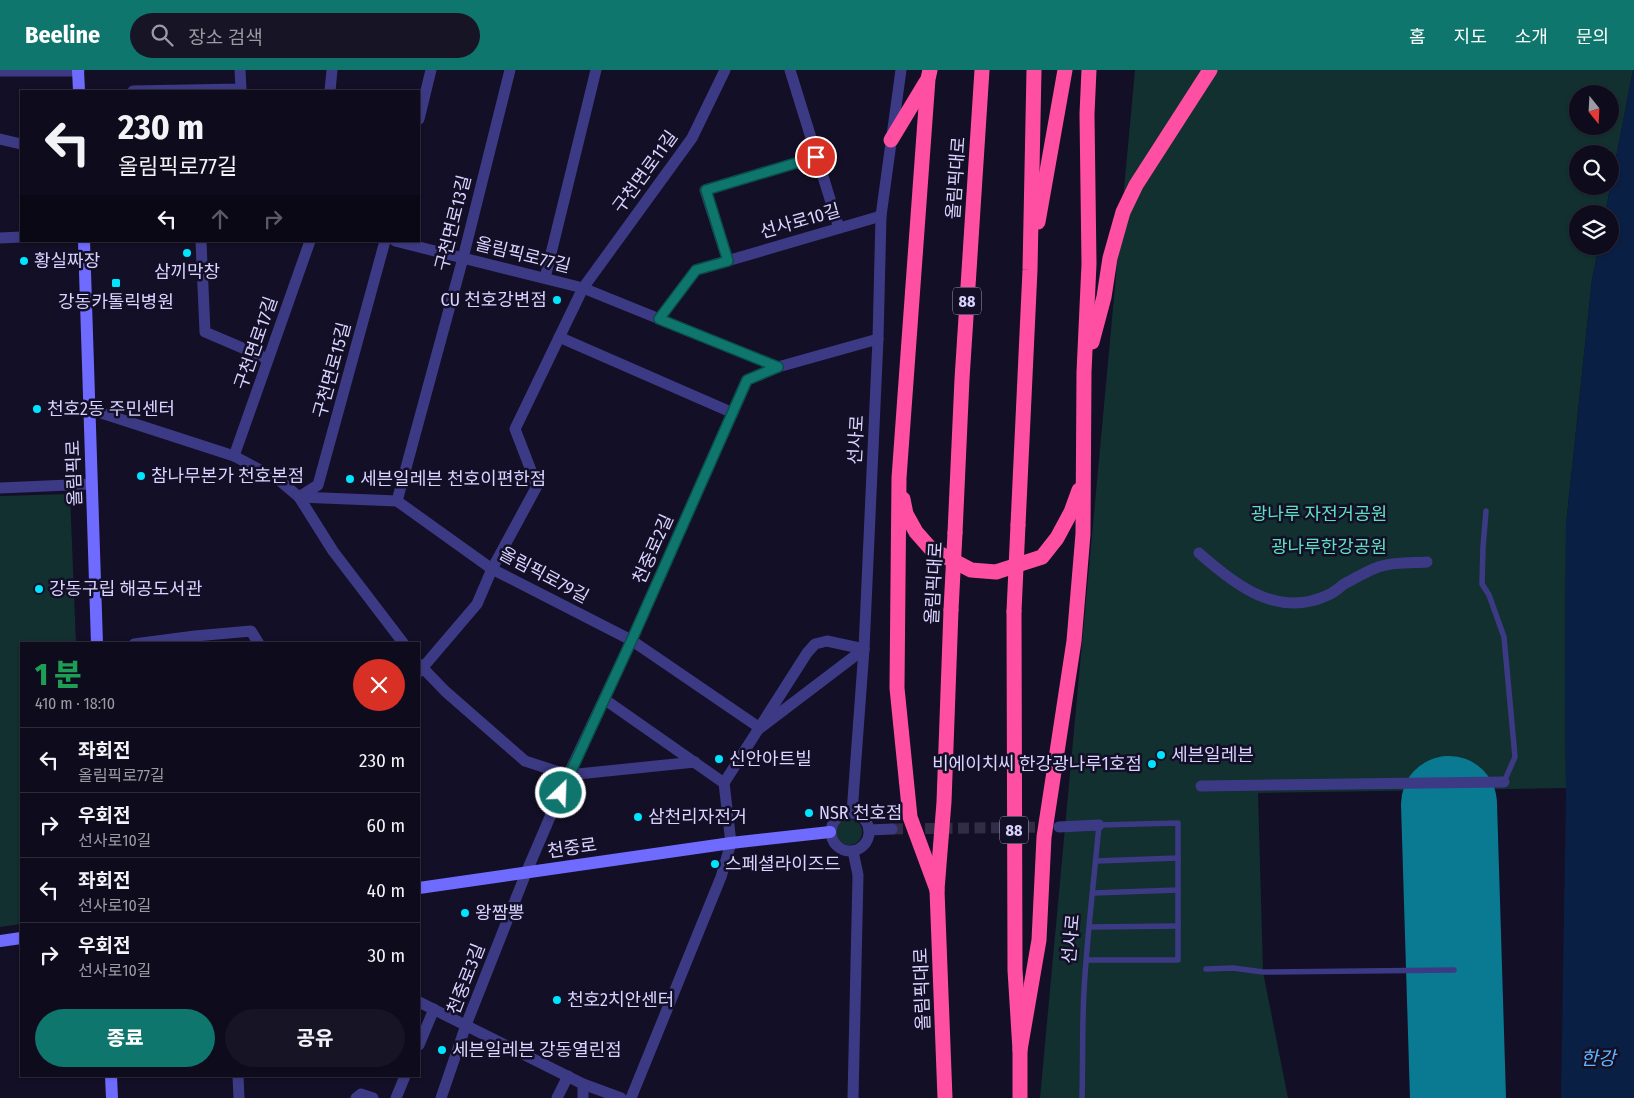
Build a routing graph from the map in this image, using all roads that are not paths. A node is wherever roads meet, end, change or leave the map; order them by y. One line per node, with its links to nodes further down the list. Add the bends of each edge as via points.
1 (78, 70): 15 (street); 17 (main road)
2 (240, 70): 18 (street, via 241,89)
3 (332, 70): 19 (street)
4 (431, 70): 20 (street)
5 (510, 70): 34 (street, 구천면로13길)
6 (596, 70): 37 (street)
7 (725, 70): 38 (street, 구천면로11길, via 692,138)
8 (790, 70): 24 (street)
9 (901, 70): 22 (street, 선사로)
10 (982, 70): 85 (highway, 올림픽대로 / 88, bridge, via 962,379 944,802)
11 (1034, 70): 36 (highway, 88)
12 (1065, 70): 36 (highway)
13 (1089, 70): 44 (highway, via 1089,264)
14 (1210, 70): 44 (highway, via 1136,185 1123,212)
15 (0, 71)
16 (929, 74): 22 (highway); 48 (highway)
17 (79, 90)
18 (187, 90)
19 (330, 90)
20 (420, 114)
21 (0, 140): 23 (street)
22 (891, 140): 25 (street, 선사로)
23 (20, 144)
24 (816, 157): 26 (street); 35 (street, via 706,190)
25 (881, 216): 26 (street, 선사로10길); 41 (street, 선사로)
26 (839, 228): 35 (street, 선사로10길)
27 (20, 237): 28 (street)
28 (0, 238)
29 (84, 242): 45 (main road, 올림픽로)
30 (202, 242): 42 (street, via 206,332)
31 (310, 242): 42 (street, 구천면로17길)
32 (385, 242): 52 (street, 구천면로15길, via 318,485)
33 (399, 242): 34 (street, 올림픽로77길)
34 (462, 258): 37 (street, 올림픽로77길); 53 (street, 구천면로13길)
35 (728, 261): 39 (street, 선사로10길, via 696,270)
36 (1030, 270): 99 (highway, 88, bridge, via 1014,611 1015,970)
37 (545, 278): 38 (street, 올림픽로77길)
38 (583, 288): 39 (street, 올림픽로77길); 40 (street, 올림픽로77길)
39 (659, 319): 43 (street, 올림픽로77길)
40 (559, 337): 46 (street); 57 (street, 올림픽로77길, via 515,429 537,486)
41 (878, 339): 43 (street, 천중로2길); 64 (street, 선사로)
42 (268, 359): 47 (street, 구천면로17길)
43 (778, 367): 46 (street, 천중로2길, via 747,380)
44 (1084, 372): 49 (highway)
45 (89, 409): 47 (street); 50 (main road, 올림픽로)
46 (733, 413): 59 (street, 천중로2길)
47 (234, 456): 52 (street, via 279,480)
48 (899, 478): 49 (highway, via 906,514 931,550 971,570 996,572 1042,557 1058,538 1072,512); 85 (highway, via 897,688 910,817)
49 (1083, 478): 99 (highway, via 1083,534 1074,641 1044,837 1039,940)
50 (92, 484): 51 (street); 60 (main road, 올림픽로)
51 (0, 488)
52 (299, 497): 53 (street); 63 (street, via 334,551)
53 (396, 501): 57 (street, 올림픽로79길)
54 (1486, 511): 71 (lane, via 1482,584 1504,637 1515,757)
55 (1199, 553): 56 (street, via 1246,590 1266,599 1286,602 1308,602 1330,595 1380,566)
56 (1427, 562)
57 (492, 569): 59 (street, 올림픽로79길); 65 (street, 올림픽로77길, via 477,604)
58 (196, 640): 61 (street); 62 (street, via 251,631)
59 (631, 640): 66 (street, 천중로2길); 67 (street, 올림픽로79길)
60 (97, 642)
61 (165, 642)
62 (258, 642)
63 (402, 642)
64 (864, 649): 67 (street); 67 (street, via 827,641 815,644); 73 (street, 선사로)
65 (420, 668): 69 (street, via 525,761)
66 (604, 699): 68 (street); 69 (street, 천중로2길)
67 (760, 728): 70 (street)
68 (695, 762): 69 (street); 70 (street)
69 (568, 775): 83 (street, 천중로2길)
70 (724, 782): 79 (street)
71 (1504, 782): 72 (street)
72 (1201, 786)
73 (852, 813): 77 (street, via 866,820); 78 (street, via 836,818)
74 (1099, 825): 75 (street); 81 (lane, via 1178,823); 82 (lane, 선사로)
75 (1059, 827)
76 (892, 829): 77 (street)
77 (869, 830): 80 (street, via 864,845)
78 (830, 832): 79 (main road, 천중로); 80 (street, via 836,846)
79 (731, 842): 83 (main road, 천중로); 114 (street, via 721,877)
80 (853, 851): 115 (street, via 858,875)
81 (1178, 858): 82 (lane); 86 (lane)
82 (1096, 861): 87 (lane, 선사로)
83 (526, 873): 84 (main road, 천중로); 97 (street, 천중로3길)
84 (420, 888)
85 (937, 890): 116 (highway, 올림픽대로 / 88)
86 (1178, 890): 87 (lane); 88 (lane)
87 (1093, 893): 89 (lane, 선사로)
88 (1178, 926): 89 (lane); 92 (lane, via 1178,960)
89 (1090, 927): 92 (lane, 선사로)
90 (20, 938): 91 (main road)
91 (0, 941)
92 (1087, 960): 118 (lane, 선사로)
93 (1206, 969): 94 (lane, via 1262,972)
94 (1454, 970)
95 (420, 1002): 96 (street)
96 (434, 1009): 97 (street); 98 (street)
97 (466, 1025): 100 (street); 110 (street, 천중로3길)
98 (420, 1043)
99 (1020, 1050): 117 (highway, 88)
100 (568, 1076): 104 (street); 111 (street)
101 (111, 1077): 105 (main road)
102 (238, 1077): 106 (street)
103 (405, 1077): 109 (street)
104 (583, 1084): 112 (street); 113 (street)
105 (112, 1098)
106 (239, 1098)
107 (356, 1098): 108 (street, via 361,1094)
108 (374, 1098)
109 (396, 1098)
110 (441, 1098)
111 (557, 1098)
112 (583, 1098)
113 (621, 1098)
114 (631, 1098)
115 (854, 1098)
116 (945, 1098)
117 (1020, 1098)
118 (1082, 1098)

